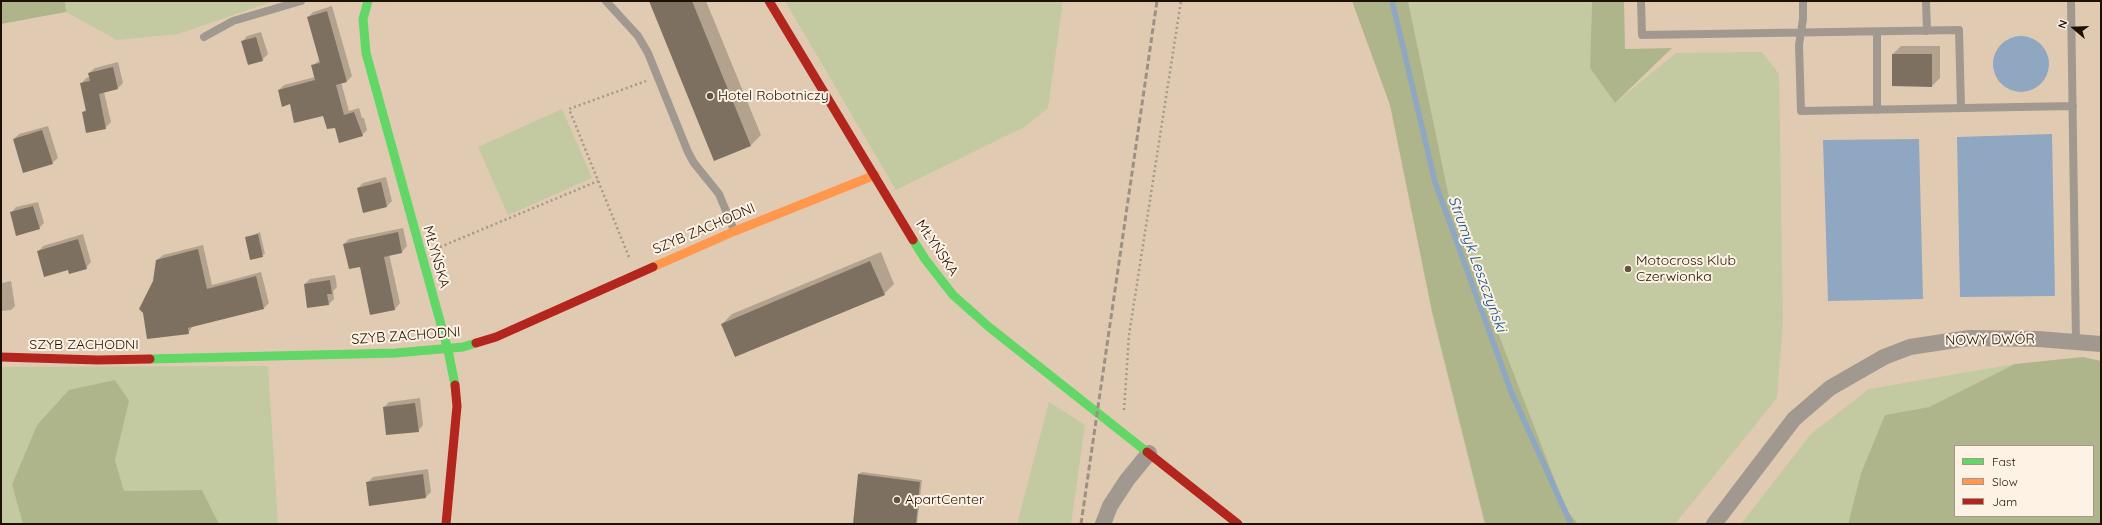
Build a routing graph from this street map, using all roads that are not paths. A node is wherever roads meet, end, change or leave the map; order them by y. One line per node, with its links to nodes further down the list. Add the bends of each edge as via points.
1 (301, 1): 12 (lane, via 233,21)
2 (368, 1): 20 (street, MŁYŃSKA, via 363,19 366,53)
3 (606, 1): 17 (lane, via 638,36 648,53 688,152 719,194)
4 (769, 1): 16 (street, MŁYŃSKA)
5 (1641, 1): 11 (lane, via 1642,35)
6 (1803, 1): 11 (lane)
7 (1926, 1): 9 (lane)
8 (2071, 1): 13 (lane)
9 (1927, 31): 10 (lane); 14 (lane, via 1959,30)
10 (1876, 32): 11 (lane); 15 (lane)
11 (1801, 33): 15 (lane, via 1800,111)
12 (204, 37)
13 (2073, 106): 14 (lane); 18 (lane)
14 (1961, 108): 15 (lane)
15 (1877, 110)
16 (875, 175): 17 (street, SZYB ZACHODNI); 22 (street, MŁYŃSKA, via 925,259 953,295 984,323)
17 (735, 231): 20 (street, SZYB ZACHODNI, via 496,337)
18 (2076, 341): 19 (street, NOWY DWÓR); 26 (street, NOWY DWÓR, via 1969,338 1910,347 1884,357 1830,388 1794,419)
19 (2101, 344)
20 (448, 350): 21 (street, SZYB ZACHODNI, via 92,360); 23 (street, MŁYŃSKA, via 456,385 457,406)
21 (1, 357)
22 (1149, 453): 24 (street, via 1110,506); 25 (street)
23 (446, 524)
24 (1103, 524)
25 (1238, 524)
26 (1714, 524)

